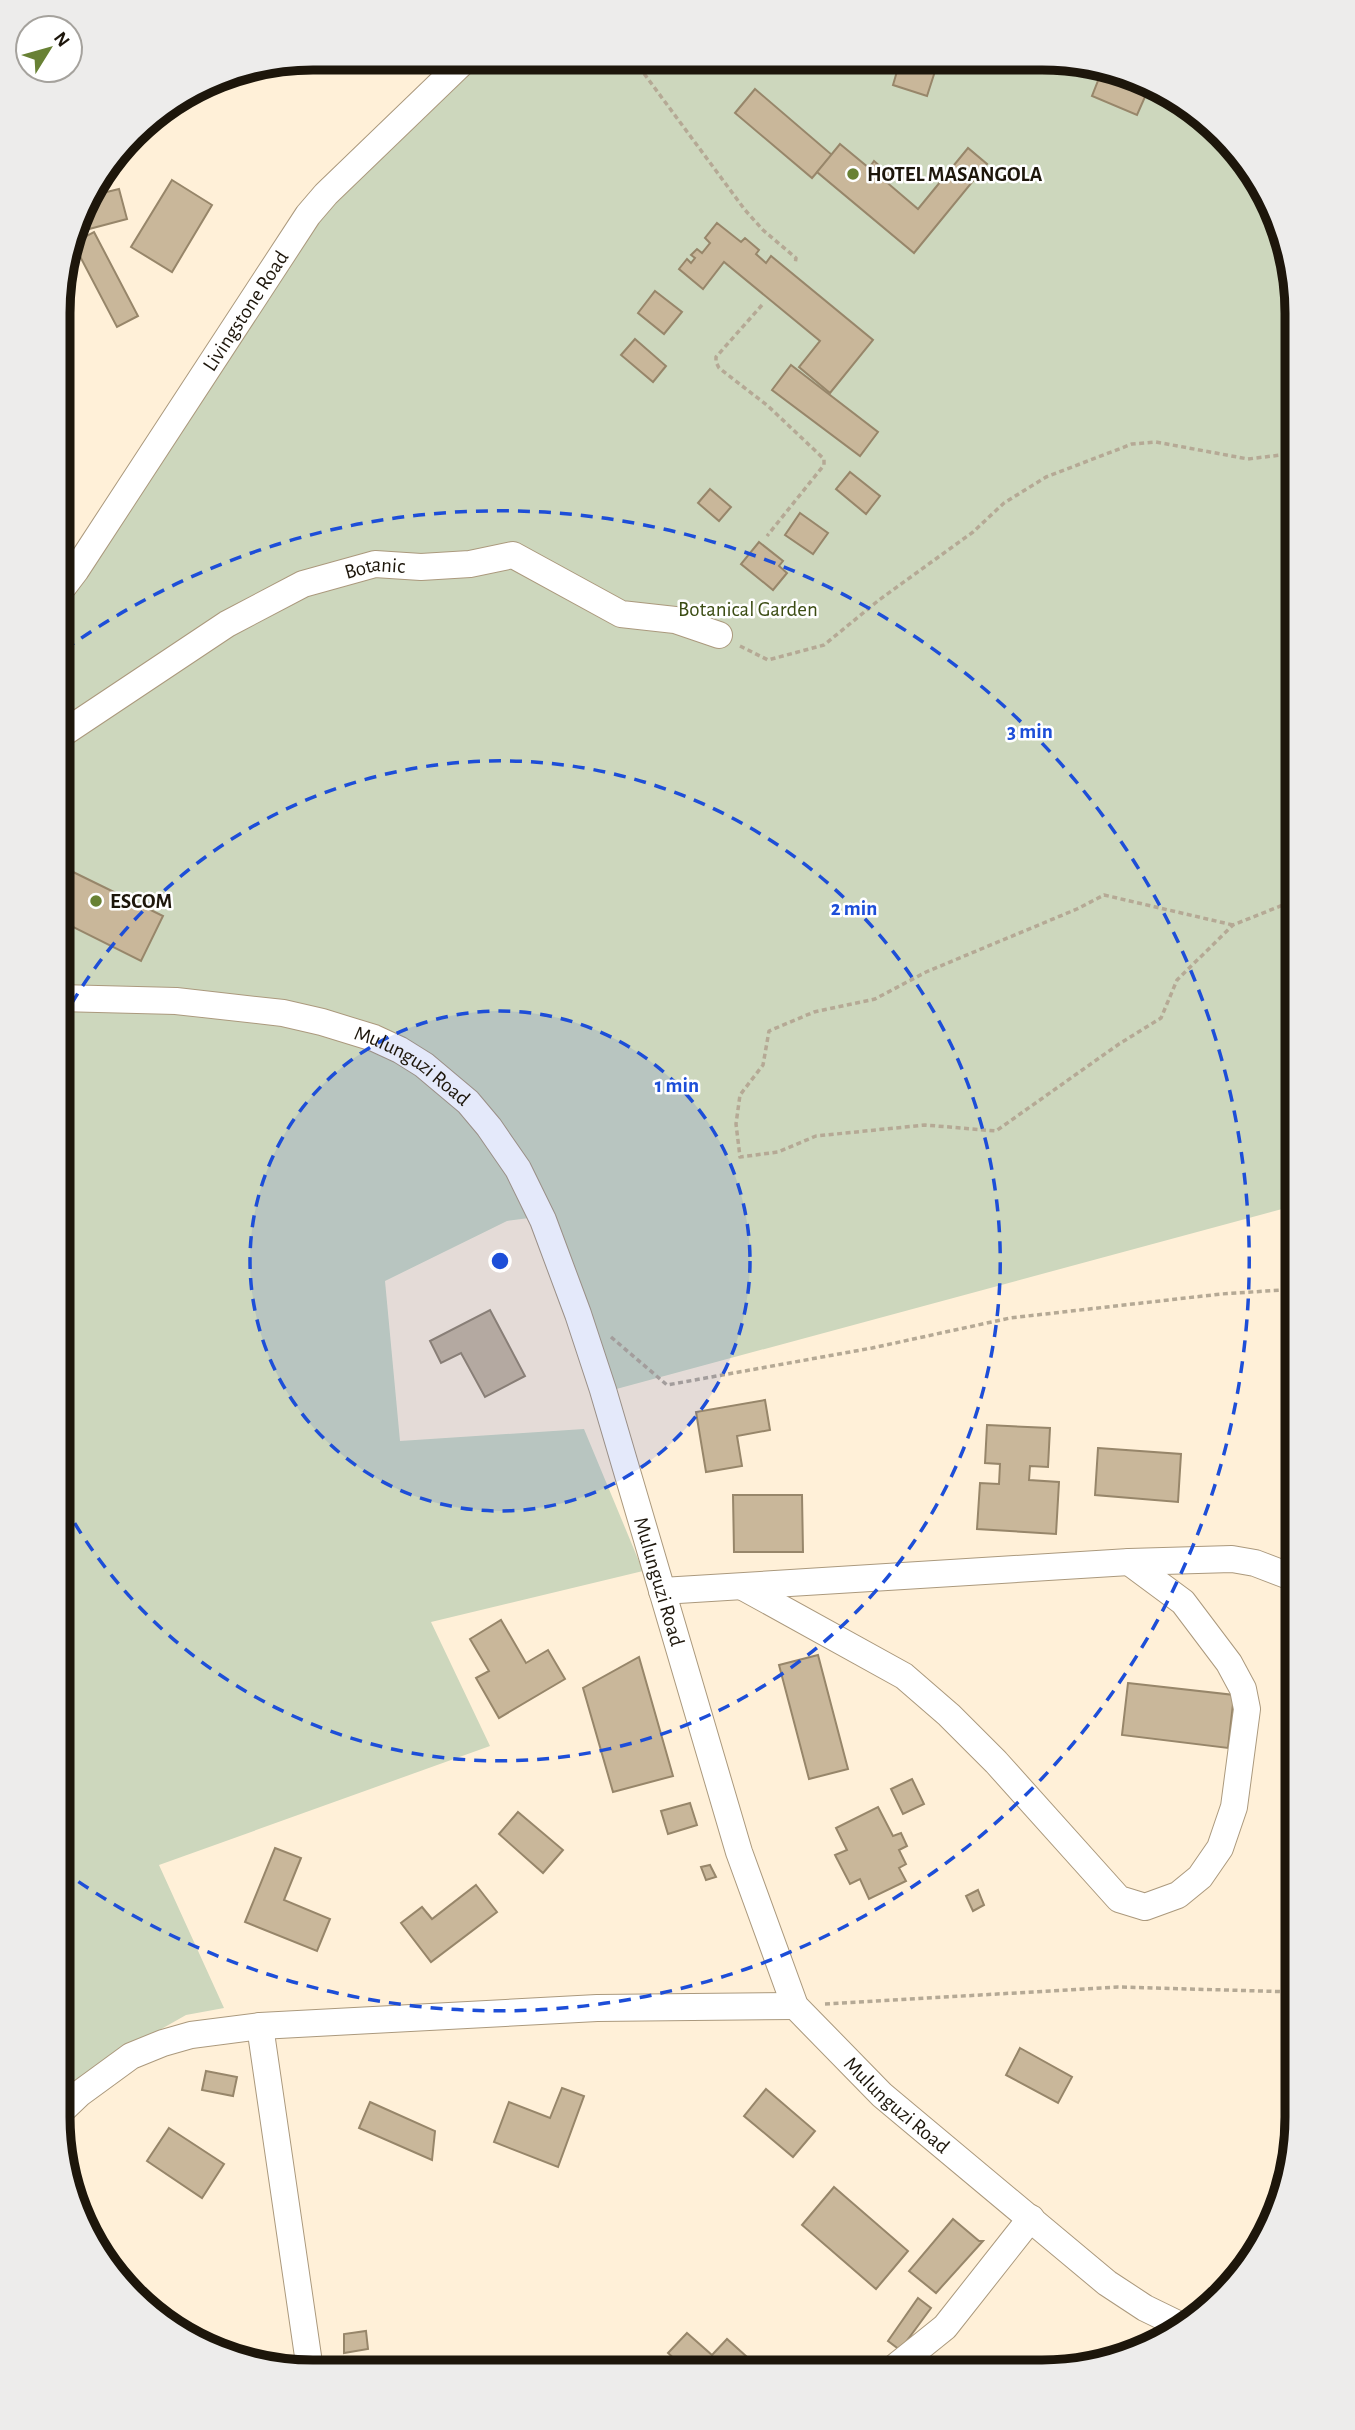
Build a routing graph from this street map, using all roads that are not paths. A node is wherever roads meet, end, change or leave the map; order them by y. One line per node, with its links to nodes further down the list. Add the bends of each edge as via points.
1 (455, 70): 2 (street, Livingstone Road, via 308,215)
2 (70, 577)
3 (719, 635): 4 (street, Botanic, via 674,620 621,614 513,555 421,568 375,564 303,584 227,624)
4 (70, 729)
5 (70, 998): 9 (street, Mulunguzi Road, via 176,1001 322,1022 400,1050 468,1102 518,1169 543,1220 579,1314)
6 (1129, 1562): 7 (street, via 1232,1559); 8 (street); 8 (street, via 1183,1602 1229,1663 1243,1689 1247,1709 1234,1808 1220,1848 1200,1877 1178,1895 1145,1907 1119,1899 996,1762 904,1676)
7 (1284, 1574)
8 (743, 1587): 9 (street)
9 (662, 1591): 10 (street, Mulunguzi Road, via 739,1852)
10 (795, 2006): 11 (street, via 597,2008); 13 (street, Mulunguzi Road, via 882,2095)
11 (260, 2026): 12 (street, via 191,2035 145,2049 117,2065); 15 (street)
12 (70, 2104)
13 (1031, 2218): 14 (street, Mulunguzi Road, via 1108,2283); 16 (street, via 945,2327)
14 (1173, 2321)
15 (309, 2360)
16 (904, 2360)

